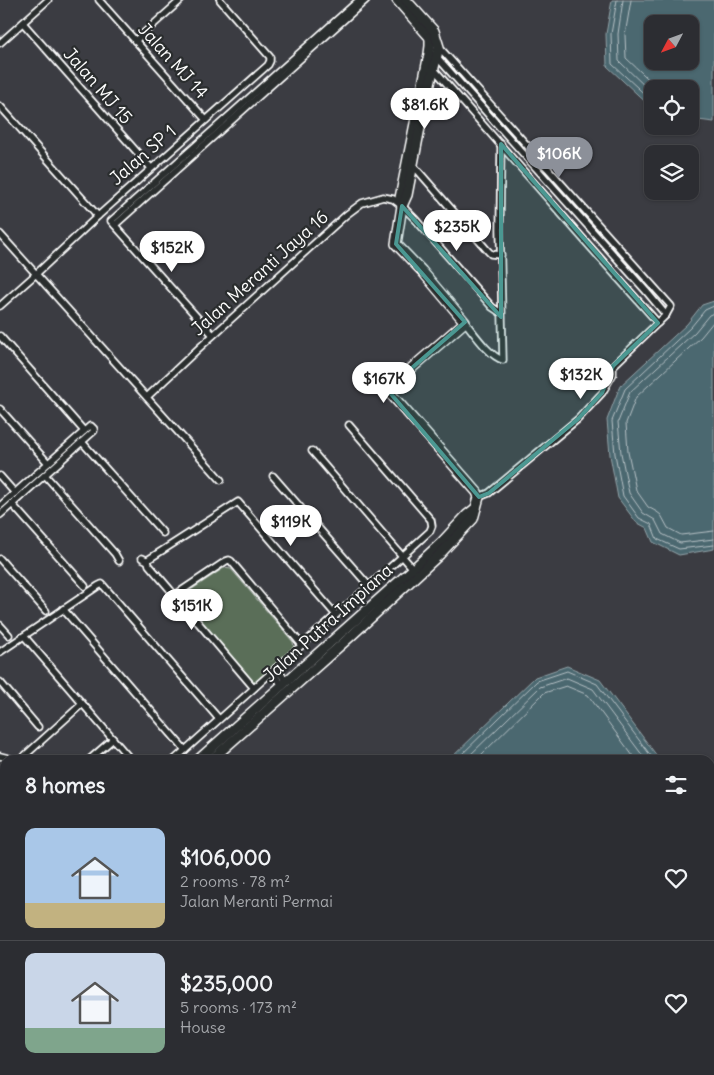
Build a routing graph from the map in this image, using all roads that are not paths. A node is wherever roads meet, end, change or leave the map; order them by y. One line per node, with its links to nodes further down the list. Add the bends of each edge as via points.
1 (48, 0): 11 (street)
2 (99, 0): 13 (street, Jalan MJ 14)
3 (181, 0): 13 (street)
4 (220, 0): 19 (street, Jalan SP 1, via 270,57 270,61)
5 (355, 0): 10 (street)
6 (358, 0): 10 (street)
7 (366, 0): 25 (street)
8 (397, 0): 12 (street)
9 (406, 0): 15 (street, via 434,31)
10 (349, 9): 25 (street)
11 (23, 23): 14 (street); 22 (street, Jalan MJ 15)
12 (430, 37): 15 (street); 23 (street, via 400,198)
13 (135, 41): 19 (street, Jalan MJ 14)
14 (0, 43)
15 (439, 47): 16 (street); 31 (street, via 671,306)
16 (436, 56): 17 (street); 31 (street)
17 (433, 68): 20 (street); 21 (street)
18 (0, 106): 24 (street)
19 (206, 120): 22 (street, Jalan SP 1)
20 (501, 144): 27 (street); 33 (street)
21 (414, 165): 23 (street); 27 (street, via 488,251)
22 (151, 168): 24 (street, Jalan SP 1)
23 (402, 206): 30 (street); 32 (street, via 396,244); 34 (street, Jalan Meranti Jaya 16, via 383,197 362,203)
24 (98, 216): 28 (street, Jalan SP 1)
25 (113, 223): 34 (street)
26 (0, 234): 28 (street)
27 (501, 255): 30 (street)
28 (36, 274): 29 (street, Jalan SP 1); 36 (street)
29 (0, 306)
30 (501, 313): 32 (street, via 503,360 488,350)
31 (666, 315): 33 (street)
32 (465, 322): 48 (street, via 391,386 391,394)
33 (658, 323): 48 (street, via 614,366 602,392 578,419 489,493)
34 (214, 335): 36 (street, Jalan Meranti Jaya 16)
35 (0, 336): 39 (street)
36 (147, 397): 46 (street)
37 (0, 409): 42 (street)
38 (349, 426): 54 (street, via 431,520 430,531)
39 (84, 431): 40 (street, via 90,426 94,429); 42 (street)
40 (82, 442): 43 (street); 53 (street)
41 (312, 451): 54 (street)
42 (48, 463): 47 (street)
43 (45, 475): 49 (street); 56 (street)
44 (0, 476): 47 (street)
45 (273, 476): 59 (street)
46 (221, 480)
47 (15, 493): 50 (street)
48 (479, 497): 51 (street)
49 (12, 504): 52 (street); 58 (street)
50 (0, 506)
51 (476, 508): 57 (street, Jalan Putra Impiana); 57 (street, Jalan Putra Impiana, via 473,520 437,557)
52 (0, 515)
53 (163, 533)
54 (402, 556): 57 (street); 59 (street)
55 (0, 559): 62 (street)
56 (119, 560)
57 (415, 572): 71 (street, Jalan Putra Impiana, via 351,636)
58 (85, 586)
59 (369, 586): 63 (street)
60 (175, 596): 63 (street, via 145,560 238,502); 67 (street, via 229,560); 72 (street)
61 (63, 609): 66 (street); 74 (street, via 102,584); 77 (street)
62 (46, 611)
63 (336, 615): 67 (street)
64 (0, 625): 65 (street)
65 (9, 635)
66 (24, 636): 68 (street); 73 (street)
67 (302, 645): 69 (street)
68 (0, 652)
69 (274, 670): 71 (street); 72 (street)
70 (0, 682): 75 (street)
71 (287, 686): 82 (street, Jalan Putra Impiana); 83 (street, Jalan Putra Impiana)
72 (254, 688): 74 (street)
73 (82, 704): 76 (street); 78 (street)
74 (219, 719): 77 (street)
75 (38, 727)
76 (113, 739): 79 (street); 80 (street)
77 (185, 750): 81 (street)
78 (26, 755)
79 (95, 755)
80 (127, 755)
81 (180, 755)
82 (204, 755)
83 (216, 755)

